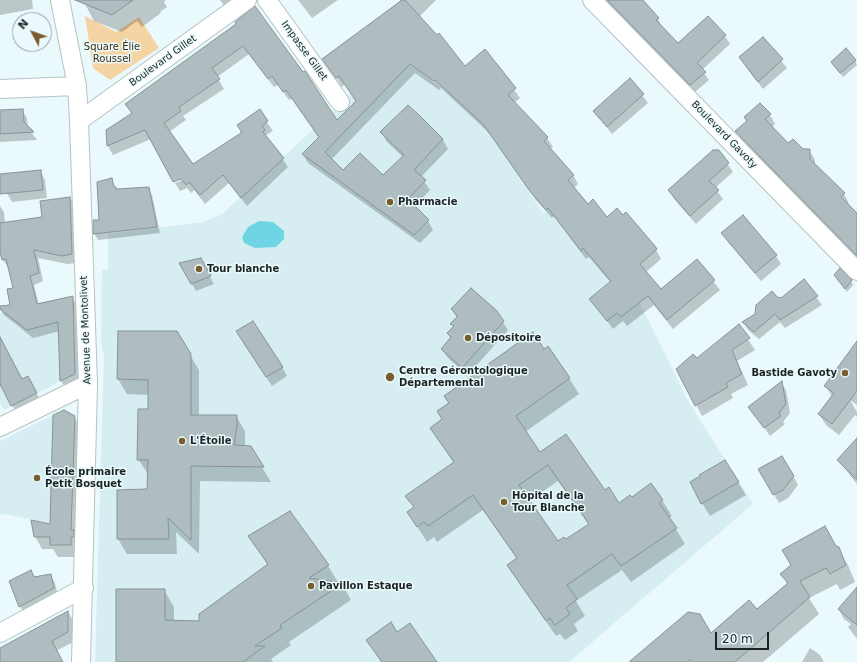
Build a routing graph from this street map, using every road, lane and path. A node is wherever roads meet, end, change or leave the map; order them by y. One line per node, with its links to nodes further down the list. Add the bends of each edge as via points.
1 (60, 0): 5 (street, Avenue de Montolivet)
2 (248, 0): 8 (street, Boulevard Gillet)
3 (267, 0): 7 (street, Impasse Gillet)
4 (592, 0): 9 (street, Boulevard Gavoty)
5 (77, 86): 6 (street); 8 (street, Avenue de Montolivet)
6 (0, 89)
7 (340, 102)
8 (79, 121): 10 (street, Avenue de Montolivet)
9 (857, 271)
10 (88, 384): 11 (street); 12 (street, Avenue de Montolivet)
11 (0, 426)
12 (84, 588): 13 (street); 14 (street, Avenue de Montolivet)
13 (0, 633)
14 (82, 662)

